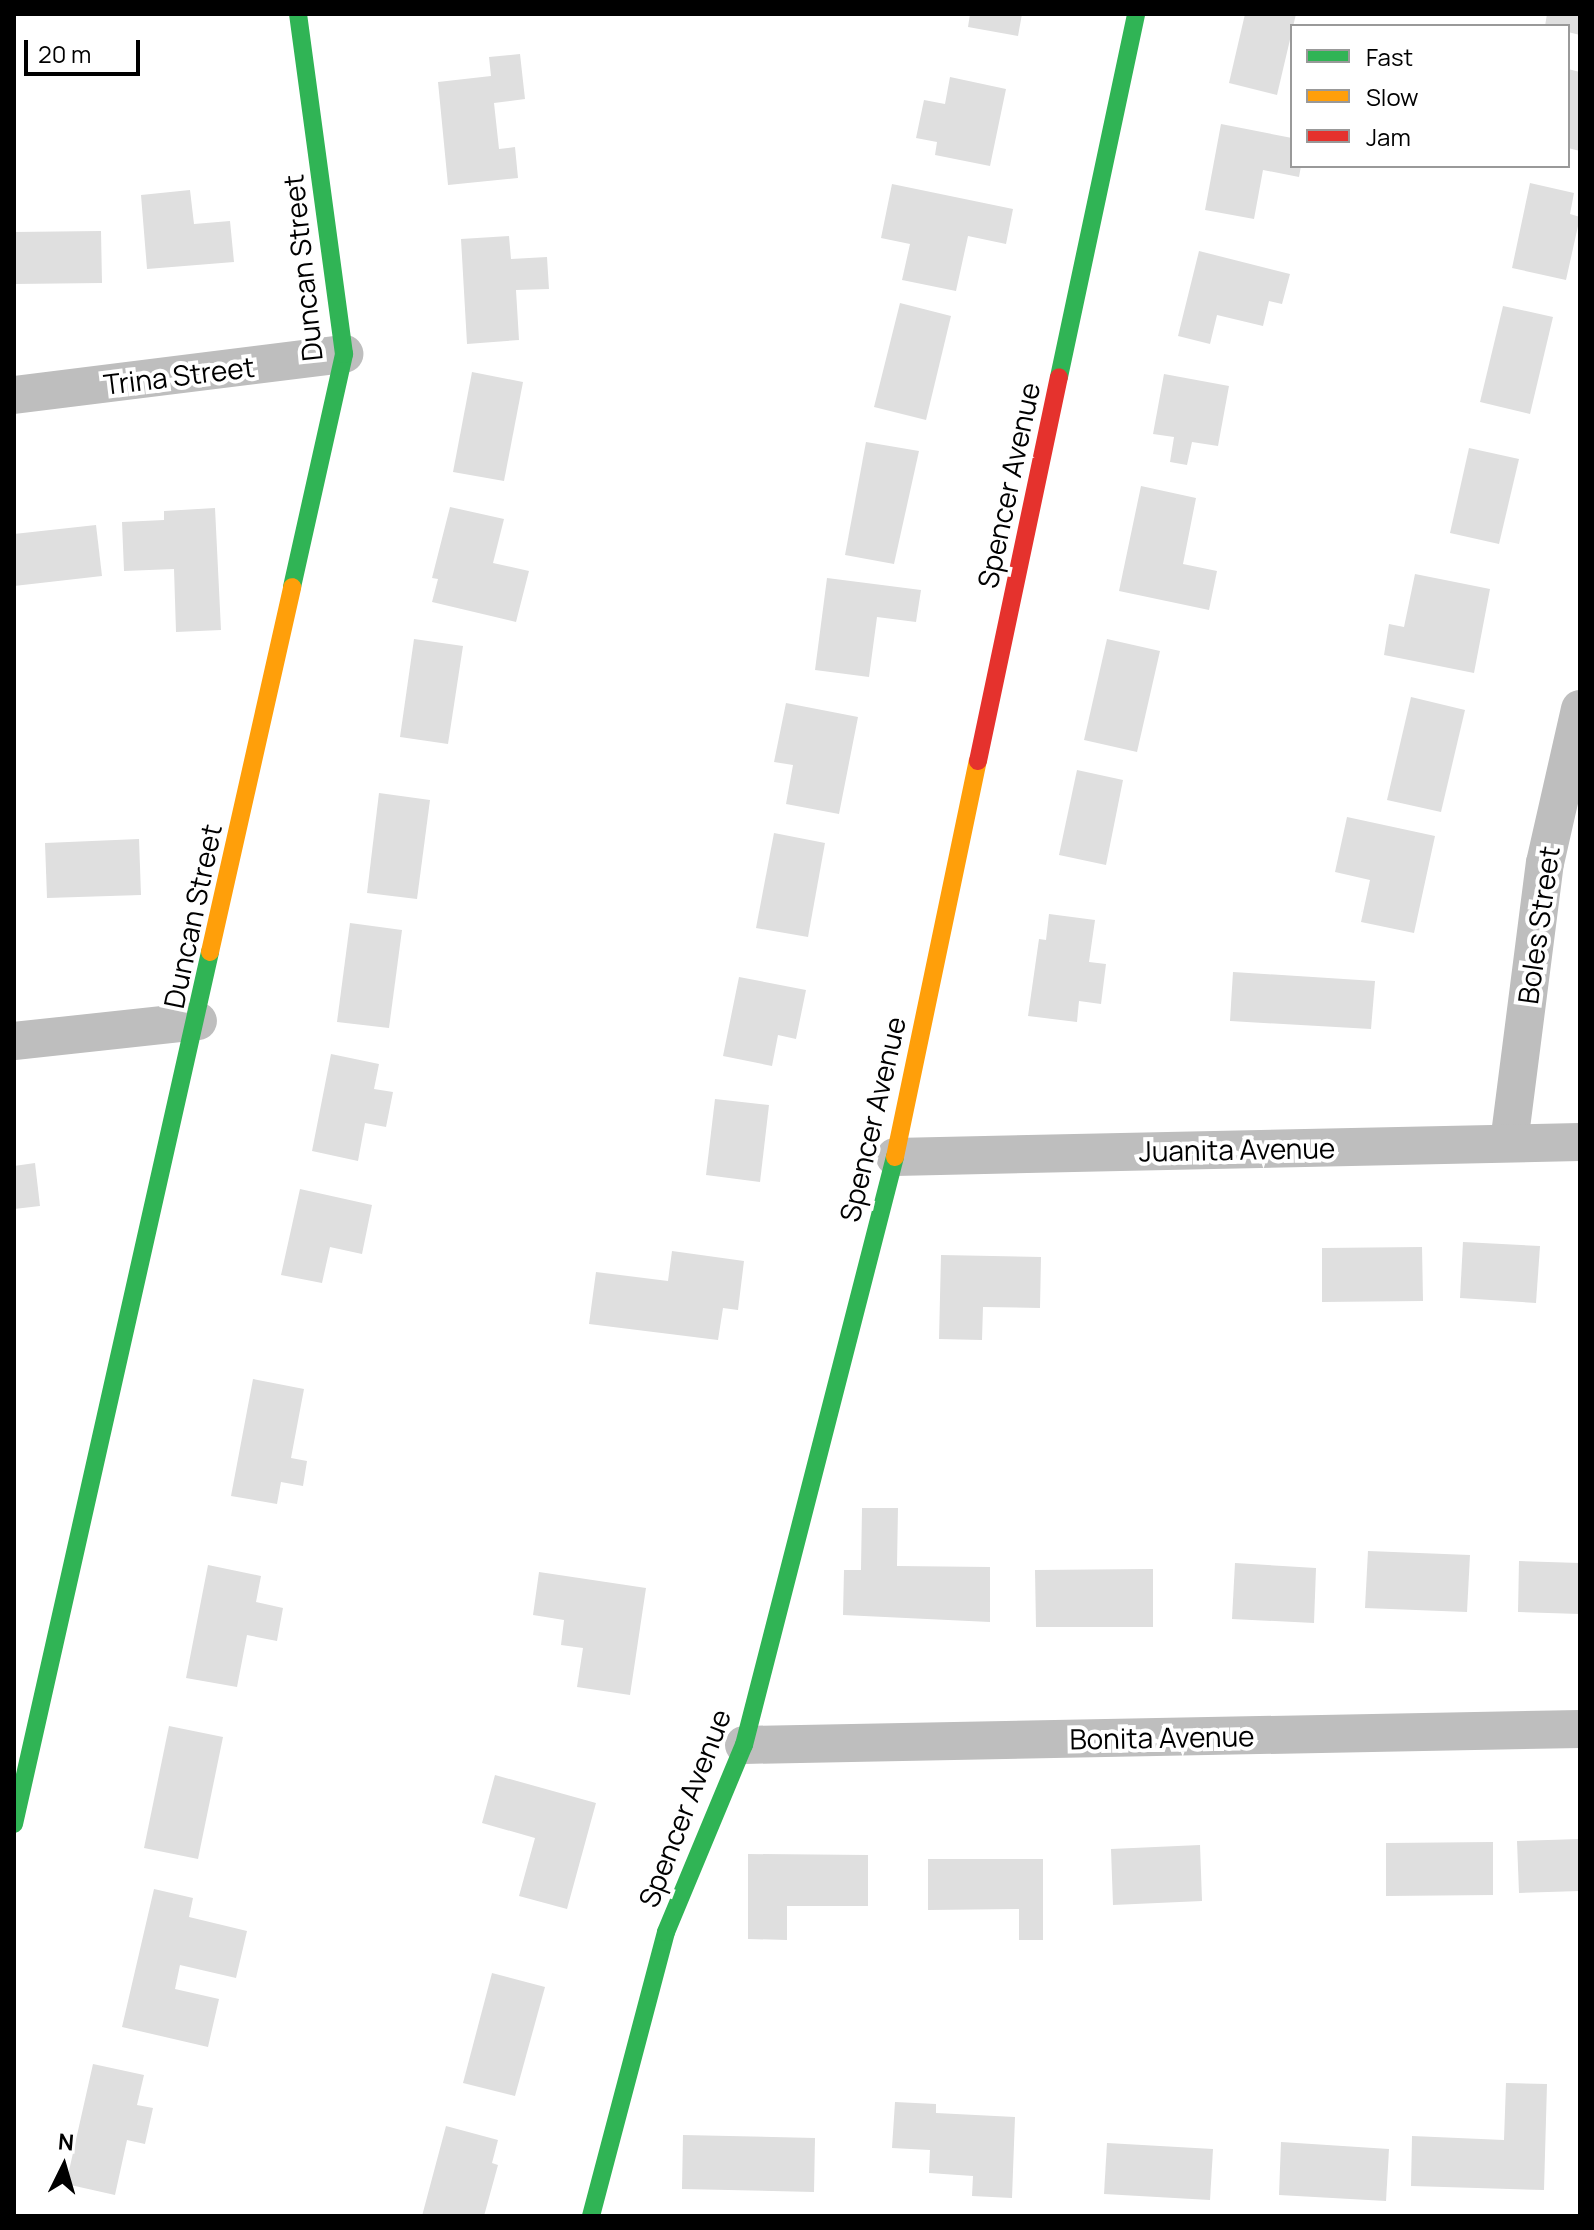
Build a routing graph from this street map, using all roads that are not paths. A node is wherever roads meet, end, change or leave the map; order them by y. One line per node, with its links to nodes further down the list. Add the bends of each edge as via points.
1 (298, 14): 3 (street, Duncan Street)
2 (1136, 14): 10 (street, Spencer Avenue)
3 (344, 354): 4 (street, Trina Street); 6 (street, Duncan Street)
4 (14, 395)
5 (1580, 709): 9 (street, Boles Street, via 1545,863)
6 (198, 1021): 7 (street); 13 (street, Duncan Street)
7 (14, 1041)
8 (1580, 1142): 9 (street, Juanita Avenue)
9 (1509, 1143): 10 (street, Juanita Avenue)
10 (895, 1157): 12 (street, Spencer Avenue)
11 (1580, 1729): 12 (street, Bonita Avenue)
12 (744, 1745): 14 (street, Spencer Avenue, via 666,1932)
13 (14, 1824)
14 (591, 2216)

